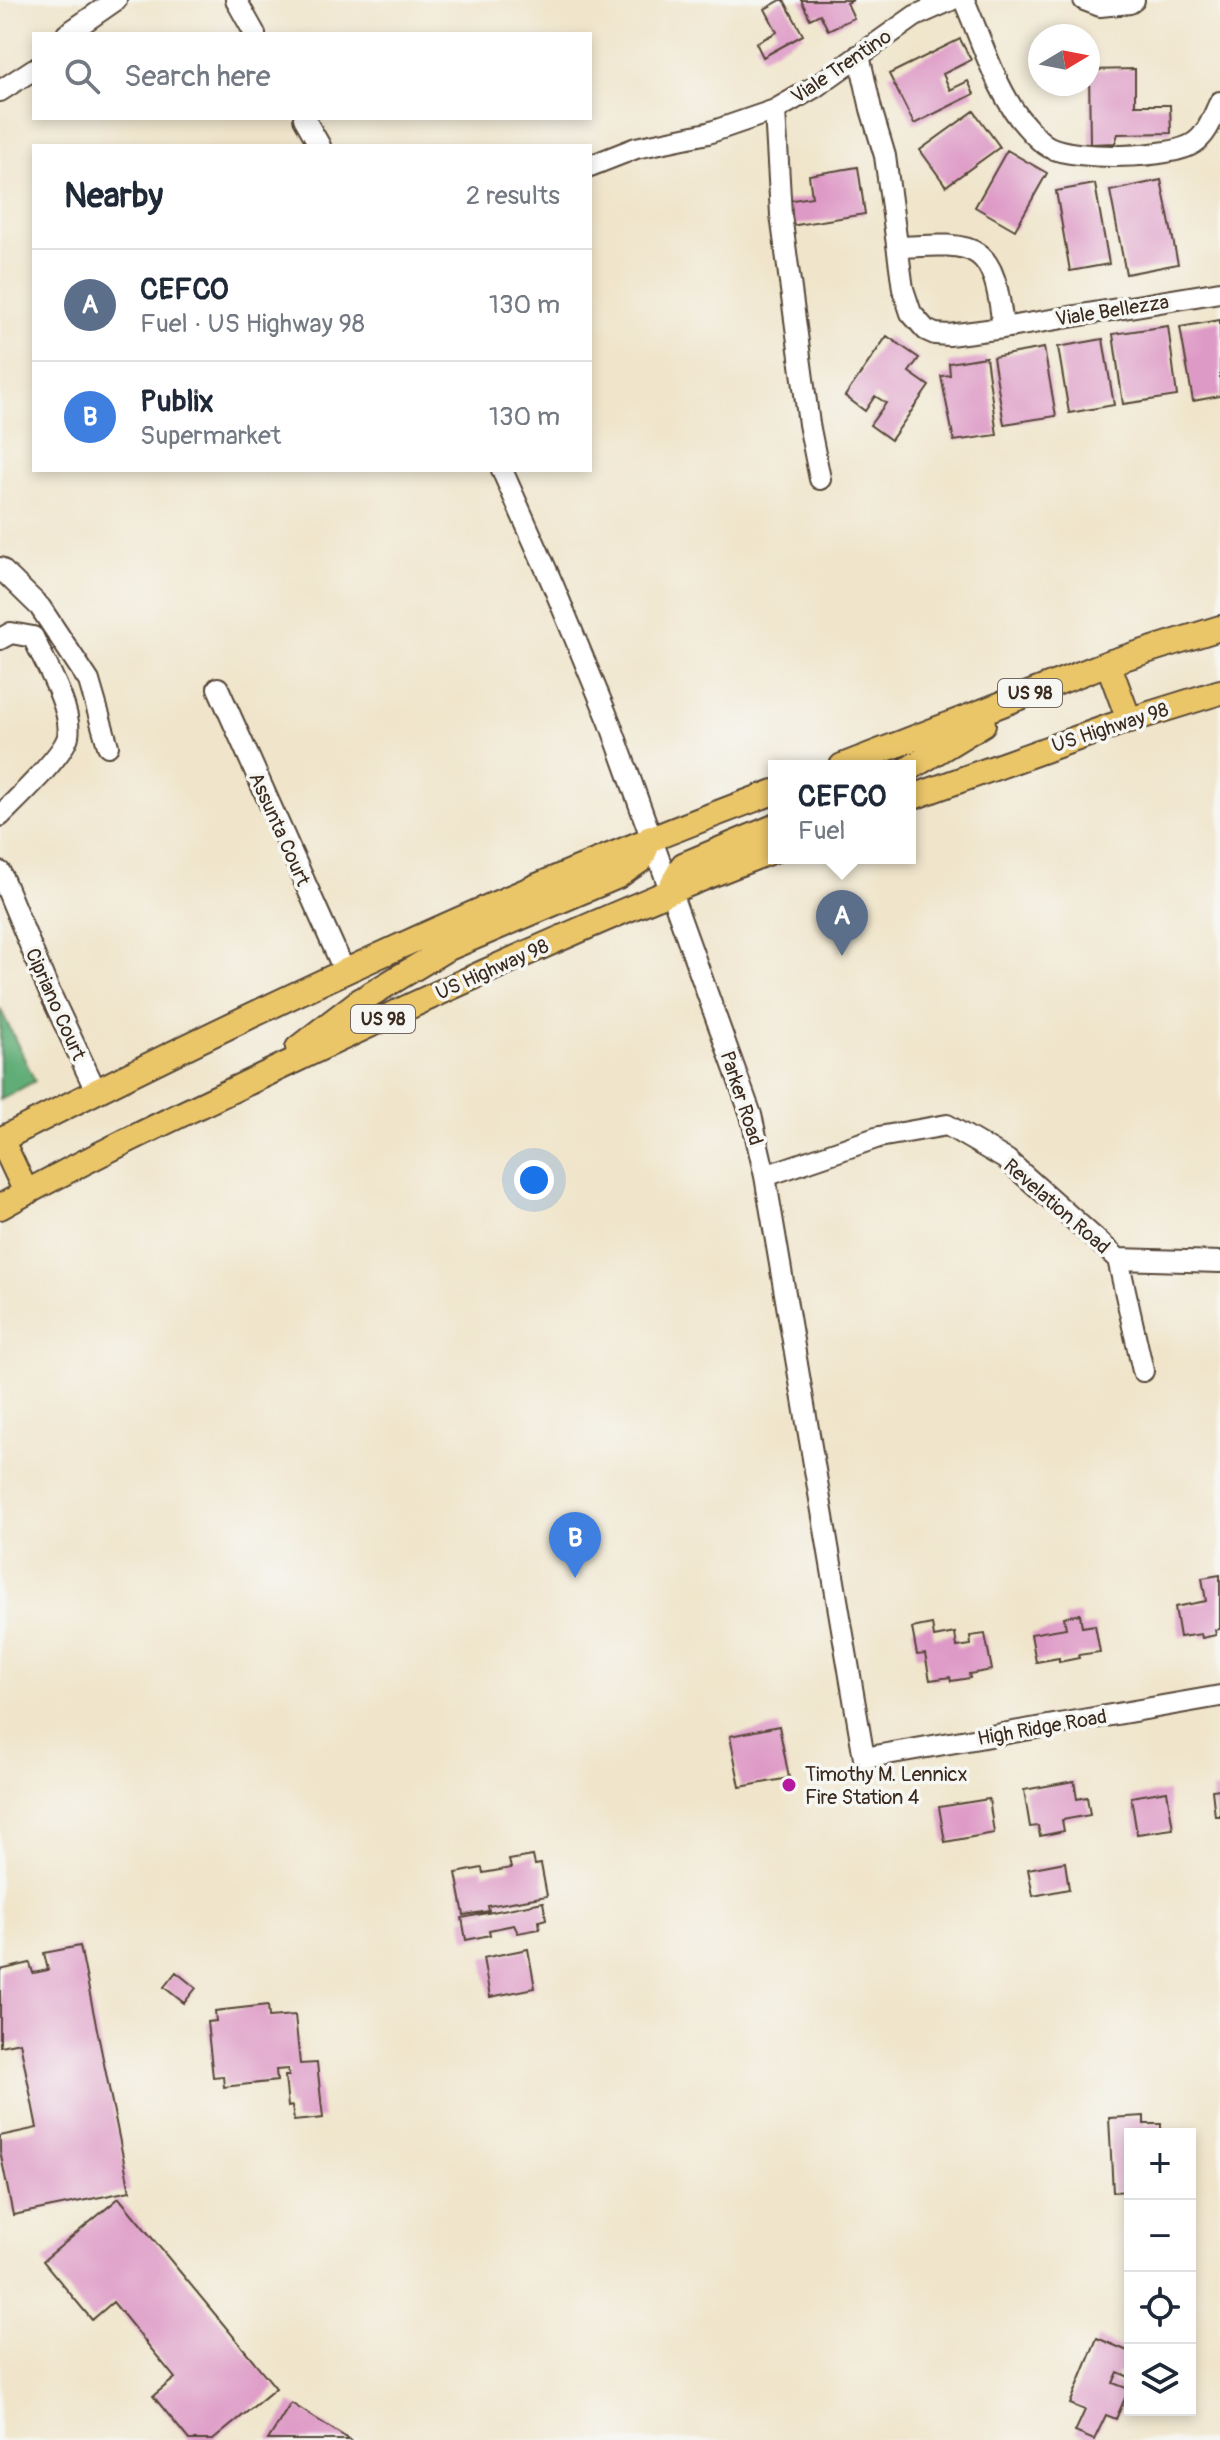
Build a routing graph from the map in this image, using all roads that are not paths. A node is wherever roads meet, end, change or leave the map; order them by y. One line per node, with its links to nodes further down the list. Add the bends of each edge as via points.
1 (116, 0): 7 (street)
2 (236, 0): 8 (street)
3 (951, 0): 9 (street, Viale Trentino, via 915,16)
4 (964, 0): 12 (street, via 1011,108 1049,147 1105,155 1180,150 1205,133)
5 (1084, 0): 6 (street, via 1100,6)
6 (1134, 0)
7 (70, 32)
8 (254, 32)
9 (859, 55): 13 (street, Viale Trentino); 17 (street, Viale Bellezza, via 885,156)
10 (32, 70): 11 (street)
11 (0, 91)
12 (1220, 102)
13 (775, 110): 16 (street, Viale Trentino); 21 (street, via 781,215)
14 (305, 120): 15 (street)
15 (319, 144)
16 (592, 165)
17 (899, 247): 19 (street, via 956,245 982,257 994,274); 19 (street, Viale Bellezza, via 903,289 911,313 926,330 949,335)
18 (1220, 292): 19 (street, Viale Bellezza)
19 (1003, 328)
20 (503, 472): 37 (street, Parker Road, via 610,723)
21 (820, 479)
22 (0, 568): 30 (street, via 40,607 89,681)
23 (1220, 628): 25 (main road, US 98)
24 (0, 639): 35 (street, via 11,633 33,637 68,717 68,738 43,773)
25 (1108, 663): 27 (main road, US 98); 29 (main road)
26 (218, 688): 41 (street, Assunta Court)
27 (1040, 689): 31 (main road, US 98); 32 (main road)
28 (1220, 692): 29 (main road, US Highway 98)
29 (1129, 720): 34 (main road, US Highway 98)
30 (108, 746)
31 (857, 760)
32 (916, 764)
33 (768, 794): 37 (main road)
34 (916, 796)
35 (0, 816)
36 (768, 830): 40 (main road, via 683,865)
37 (651, 837): 40 (street, Parker Road); 41 (main road); 42 (main road, via 641,860 618,876 446,949 358,1002)
38 (768, 852): 40 (main road, US Highway 98 / US 98)
39 (0, 872): 43 (street, Cipriano Court)
40 (669, 890): 42 (main road, US Highway 98 / US 98); 45 (street, Parker Road, via 744,1094)
41 (344, 970): 43 (main road)
42 (258, 1078): 46 (main road, US Highway 98 / US 98)
43 (96, 1091): 44 (main road)
44 (1, 1140): 46 (main road)
45 (765, 1176): 48 (street, Revelation Road, via 879,1137 947,1125 1007,1160); 52 (street, Parker Road)
46 (26, 1192): 47 (main road, US Highway 98 / US 98)
47 (0, 1207)
48 (1118, 1259): 49 (street, Revelation Road); 50 (street)
49 (1220, 1262)
50 (1143, 1371)
51 (1220, 1696): 52 (street, High Ridge Road)
52 (864, 1758)

